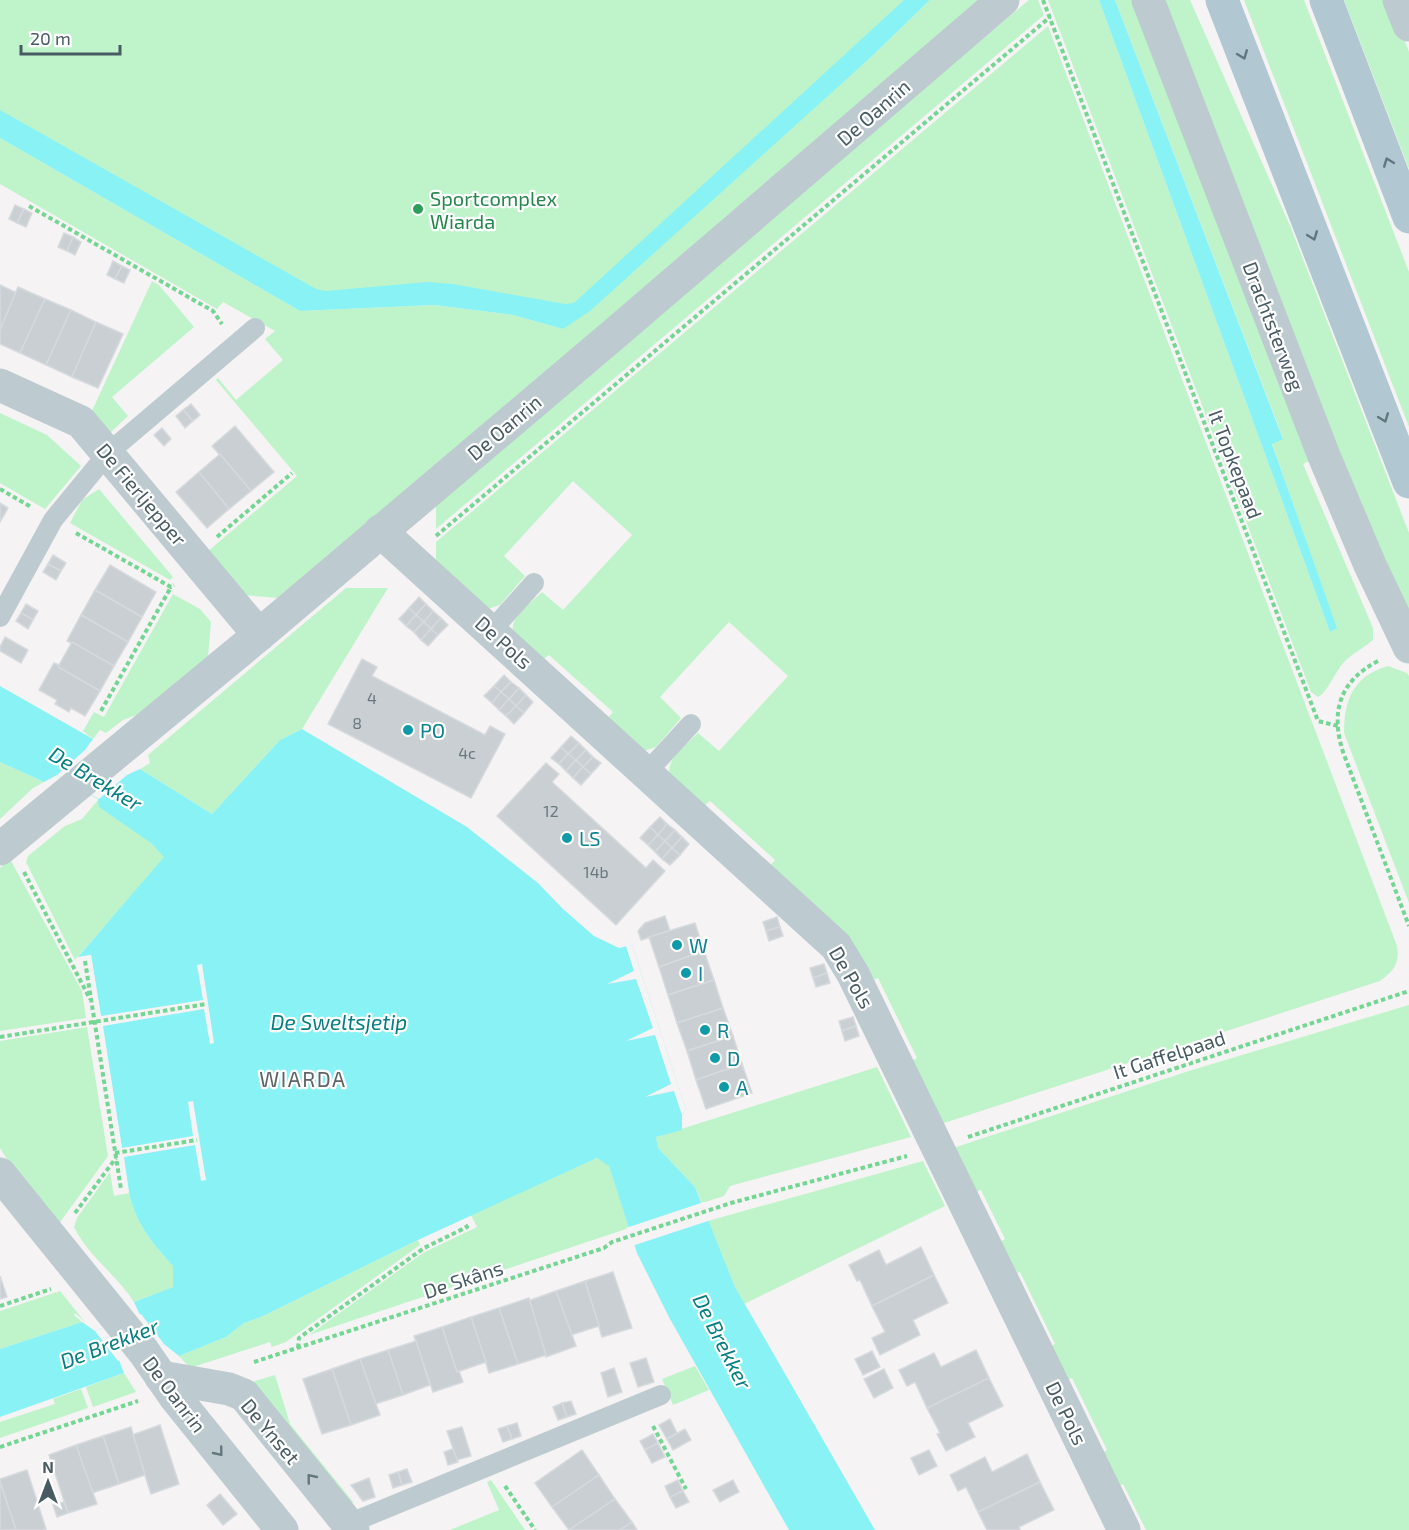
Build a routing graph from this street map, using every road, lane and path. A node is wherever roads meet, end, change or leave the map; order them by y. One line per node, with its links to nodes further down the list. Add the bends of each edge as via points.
1 (1003, 0): 19 (street, De Oanrin)
2 (1043, 0): 7 (path, It Topkepaad)
3 (1148, 0): 27 (street, Drachtsterweg, via 1324,456)
4 (1222, 0): 16 (main road, one-way to 16)
5 (1326, 0): 10 (main road, one-way to 5)
6 (1399, 0): 8 (street)
7 (1050, 17): 20 (path); 30 (path, It Topkepaad, via 1318,721)
8 (1409, 25)
9 (29, 206): 12 (path, via 213,311)
10 (1409, 217)
11 (255, 328): 12 (lane)
12 (238, 343): 14 (lane)
13 (0, 385): 14 (street, De Fierljepper, via 81,422)
14 (108, 453): 18 (lane); 21 (street, De Fierljepper)
15 (292, 473): 21 (path)
16 (1409, 482)
17 (0, 489): 18 (path)
18 (53, 520): 23 (path); 24 (lane)
19 (380, 531): 20 (street, De Pols); 26 (street, De Oanrin)
20 (410, 558): 25 (street, De Pols)
21 (197, 560): 23 (path); 26 (street, De Fierljepper)
22 (534, 583): 25 (lane)
23 (171, 587): 28 (path)
24 (0, 617)
25 (492, 630): 31 (street, De Pols)
26 (259, 635): 32 (street, De Oanrin)
27 (1408, 646): 30 (path, via 1364,668 1353,678 1344,690)
28 (100, 711)
29 (691, 724): 31 (lane)
30 (1338, 726): 33 (path, via 1343,752)
31 (647, 772): 41 (street, De Pols, via 836,946 854,974)
32 (4, 846): 36 (path)
33 (1409, 926)
34 (85, 961): 36 (path)
35 (1409, 991): 41 (path, It Gaffelpaad)
36 (91, 1002): 38 (path)
37 (206, 1004): 38 (path)
38 (94, 1022): 39 (path); 42 (path)
39 (0, 1037)
40 (197, 1140): 42 (path)
41 (938, 1147): 49 (path, De Skâns, via 721,1207); 60 (street, De Pols)
42 (116, 1156): 43 (path); 45 (path)
43 (110, 1167)
44 (0, 1174): 47 (street, De Oanrin)
45 (121, 1189)
46 (465, 1224): 49 (path, via 467,1227 430,1243 299,1338)
47 (83, 1278): 48 (path); 51 (street, De Oanrin)
48 (0, 1306)
49 (298, 1348): 50 (path, De Skâns)
50 (252, 1363)
51 (158, 1373): 54 (path); 57 (street, De Oanrin, one-way to 57); 58 (street, De Ynset, one-way to 51, via 244,1395)
52 (661, 1395): 53 (lane)
53 (641, 1403): 55 (lane); 56 (path)
54 (0, 1447)
55 (490, 1465): 58 (lane); 59 (path)
56 (686, 1489)
57 (268, 1525)
58 (350, 1527)
59 (535, 1530)
60 (1124, 1530)

